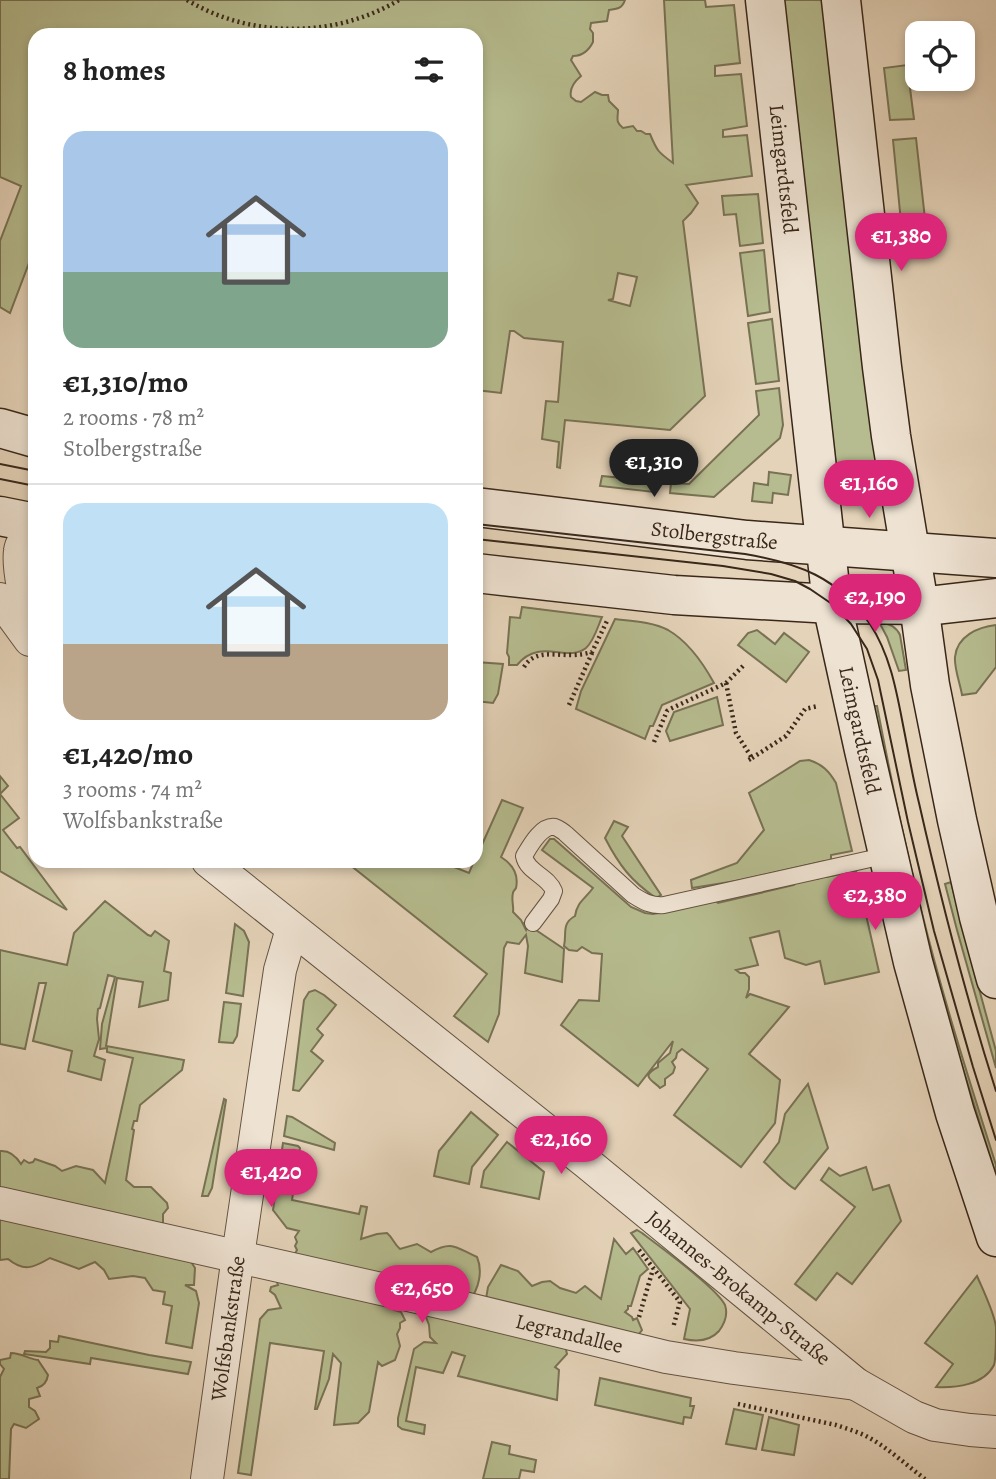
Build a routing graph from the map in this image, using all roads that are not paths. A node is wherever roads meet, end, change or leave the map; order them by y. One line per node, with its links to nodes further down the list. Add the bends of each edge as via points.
1 (765, 0): 7 (main road, Leimgardtsfeld)
2 (841, 0): 8 (main road, via 882,368)
3 (483, 508): 7 (main road, Stolbergstraße)
4 (0, 516): 5 (main road)
5 (28, 522)
6 (28, 536): 15 (street, via 20,555)
7 (825, 547): 8 (main road, Stolbergstraße); 13 (main road, Leimgardtsfeld)
8 (910, 552): 9 (main road, Stolbergstraße); 14 (main road)
9 (996, 558)
10 (483, 574): 13 (main road, via 674,595)
11 (996, 598): 14 (main road)
12 (0, 599): 16 (street)
13 (832, 604): 14 (main road); 17 (main road, Leimgardtsfeld)
14 (919, 605): 21 (main road, via 935,712)
15 (28, 606)
16 (28, 637)
17 (888, 855): 19 (lane, via 654,906 633,895 566,834 551,827 541,832 524,856 554,891); 23 (main road, Leimgardtsfeld, via 932,1034)
18 (217, 868): 20 (street, Johannes-Brokamp-Straße)
19 (533, 923)
20 (292, 929): 24 (street, Wolfsbankstraße, via 280,970); 25 (street, Johannes-Brokamp-Straße)
21 (996, 979)
22 (0, 1203): 24 (street, Legrandallee)
23 (996, 1237)
24 (237, 1256): 25 (street, Legrandallee, via 666,1357); 27 (street, Wolfsbankstraße)
25 (856, 1384): 26 (street, Johannes-Brokamp-Straße, via 935,1425)
26 (996, 1432)
27 (207, 1479)

